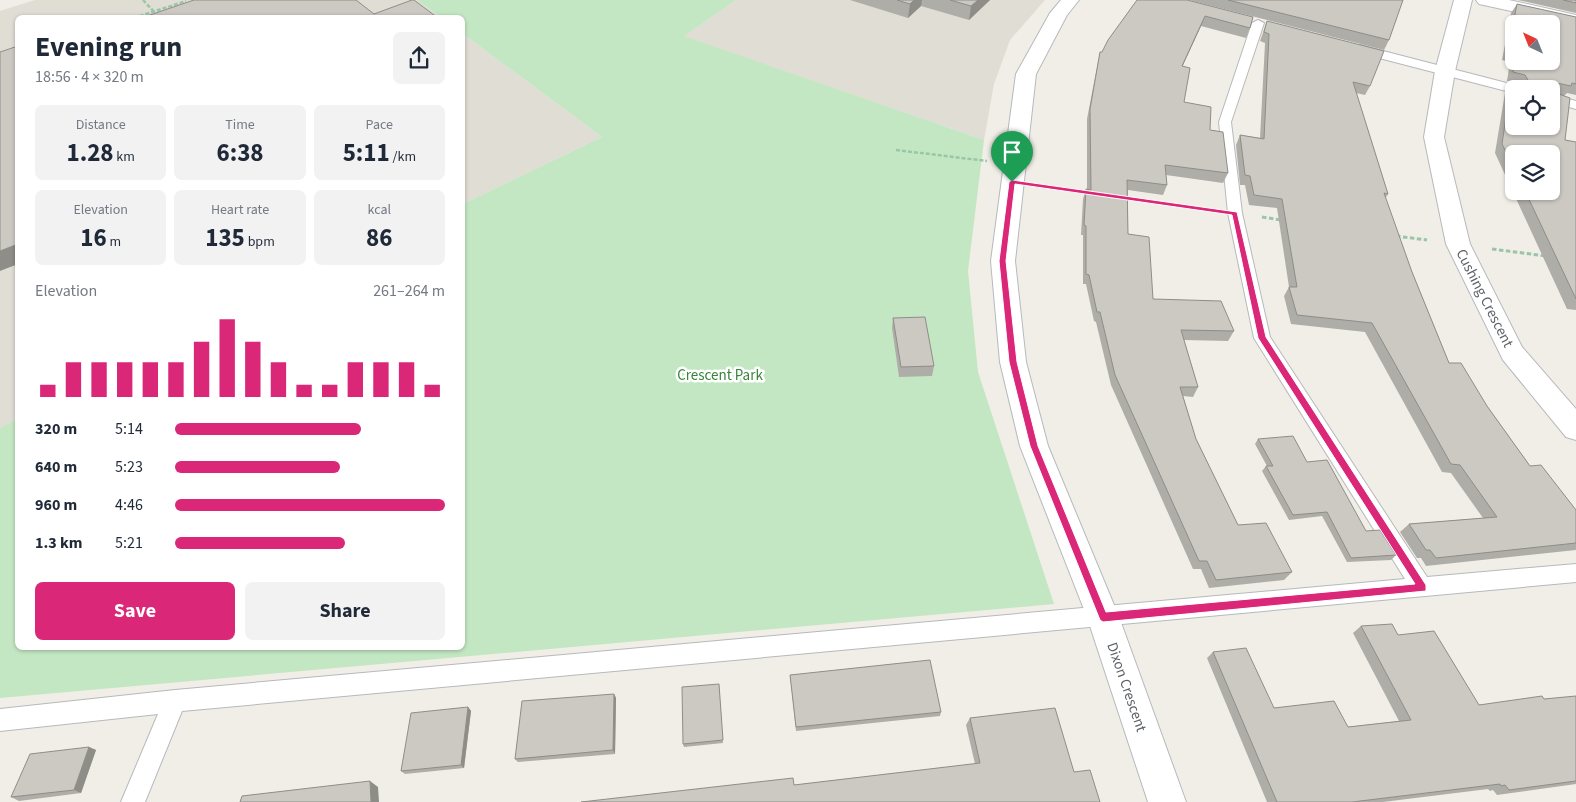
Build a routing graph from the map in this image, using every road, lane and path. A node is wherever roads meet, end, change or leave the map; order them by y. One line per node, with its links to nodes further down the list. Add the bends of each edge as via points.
1 (143, 0): 6 (path)
2 (185, 0): 6 (path)
3 (1070, 0): 17 (street, Dixon Crescent, via 1059,13 1026,74)
4 (1464, 0): 12 (street, Cushing Crescent)
5 (1485, 0): 9 (street)
6 (154, 11): 7 (path); 8 (path)
7 (143, 15)
8 (157, 15)
9 (1576, 20)
10 (1258, 23): 20 (lane, via 1226,122)
11 (1352, 47): 12 (lane)
12 (1445, 71): 13 (lane); 23 (street, Cushing Crescent, via 1434,137)
13 (1505, 87)
14 (1560, 101): 15 (lane)
15 (1576, 105)
16 (896, 150): 17 (path)
17 (1014, 173): 18 (path); 28 (street, Dixon Crescent, via 1002,261 1013,362 1034,446)
18 (1090, 193)
19 (1119, 197): 20 (path)
20 (1234, 213): 21 (path); 27 (lane, via 1262,338)
21 (1283, 220)
22 (1390, 235): 23 (path)
23 (1458, 244): 24 (path); 25 (street, Cushing Crescent, via 1512,353)
24 (1546, 256)
25 (1576, 429)
26 (1576, 573): 27 (lane)
27 (1422, 588): 28 (lane)
28 (1103, 617): 29 (lane); 32 (street, Dixon Crescent)
29 (175, 701): 30 (lane); 31 (lane)
30 (0, 720)
31 (133, 802)
32 (1167, 802)

